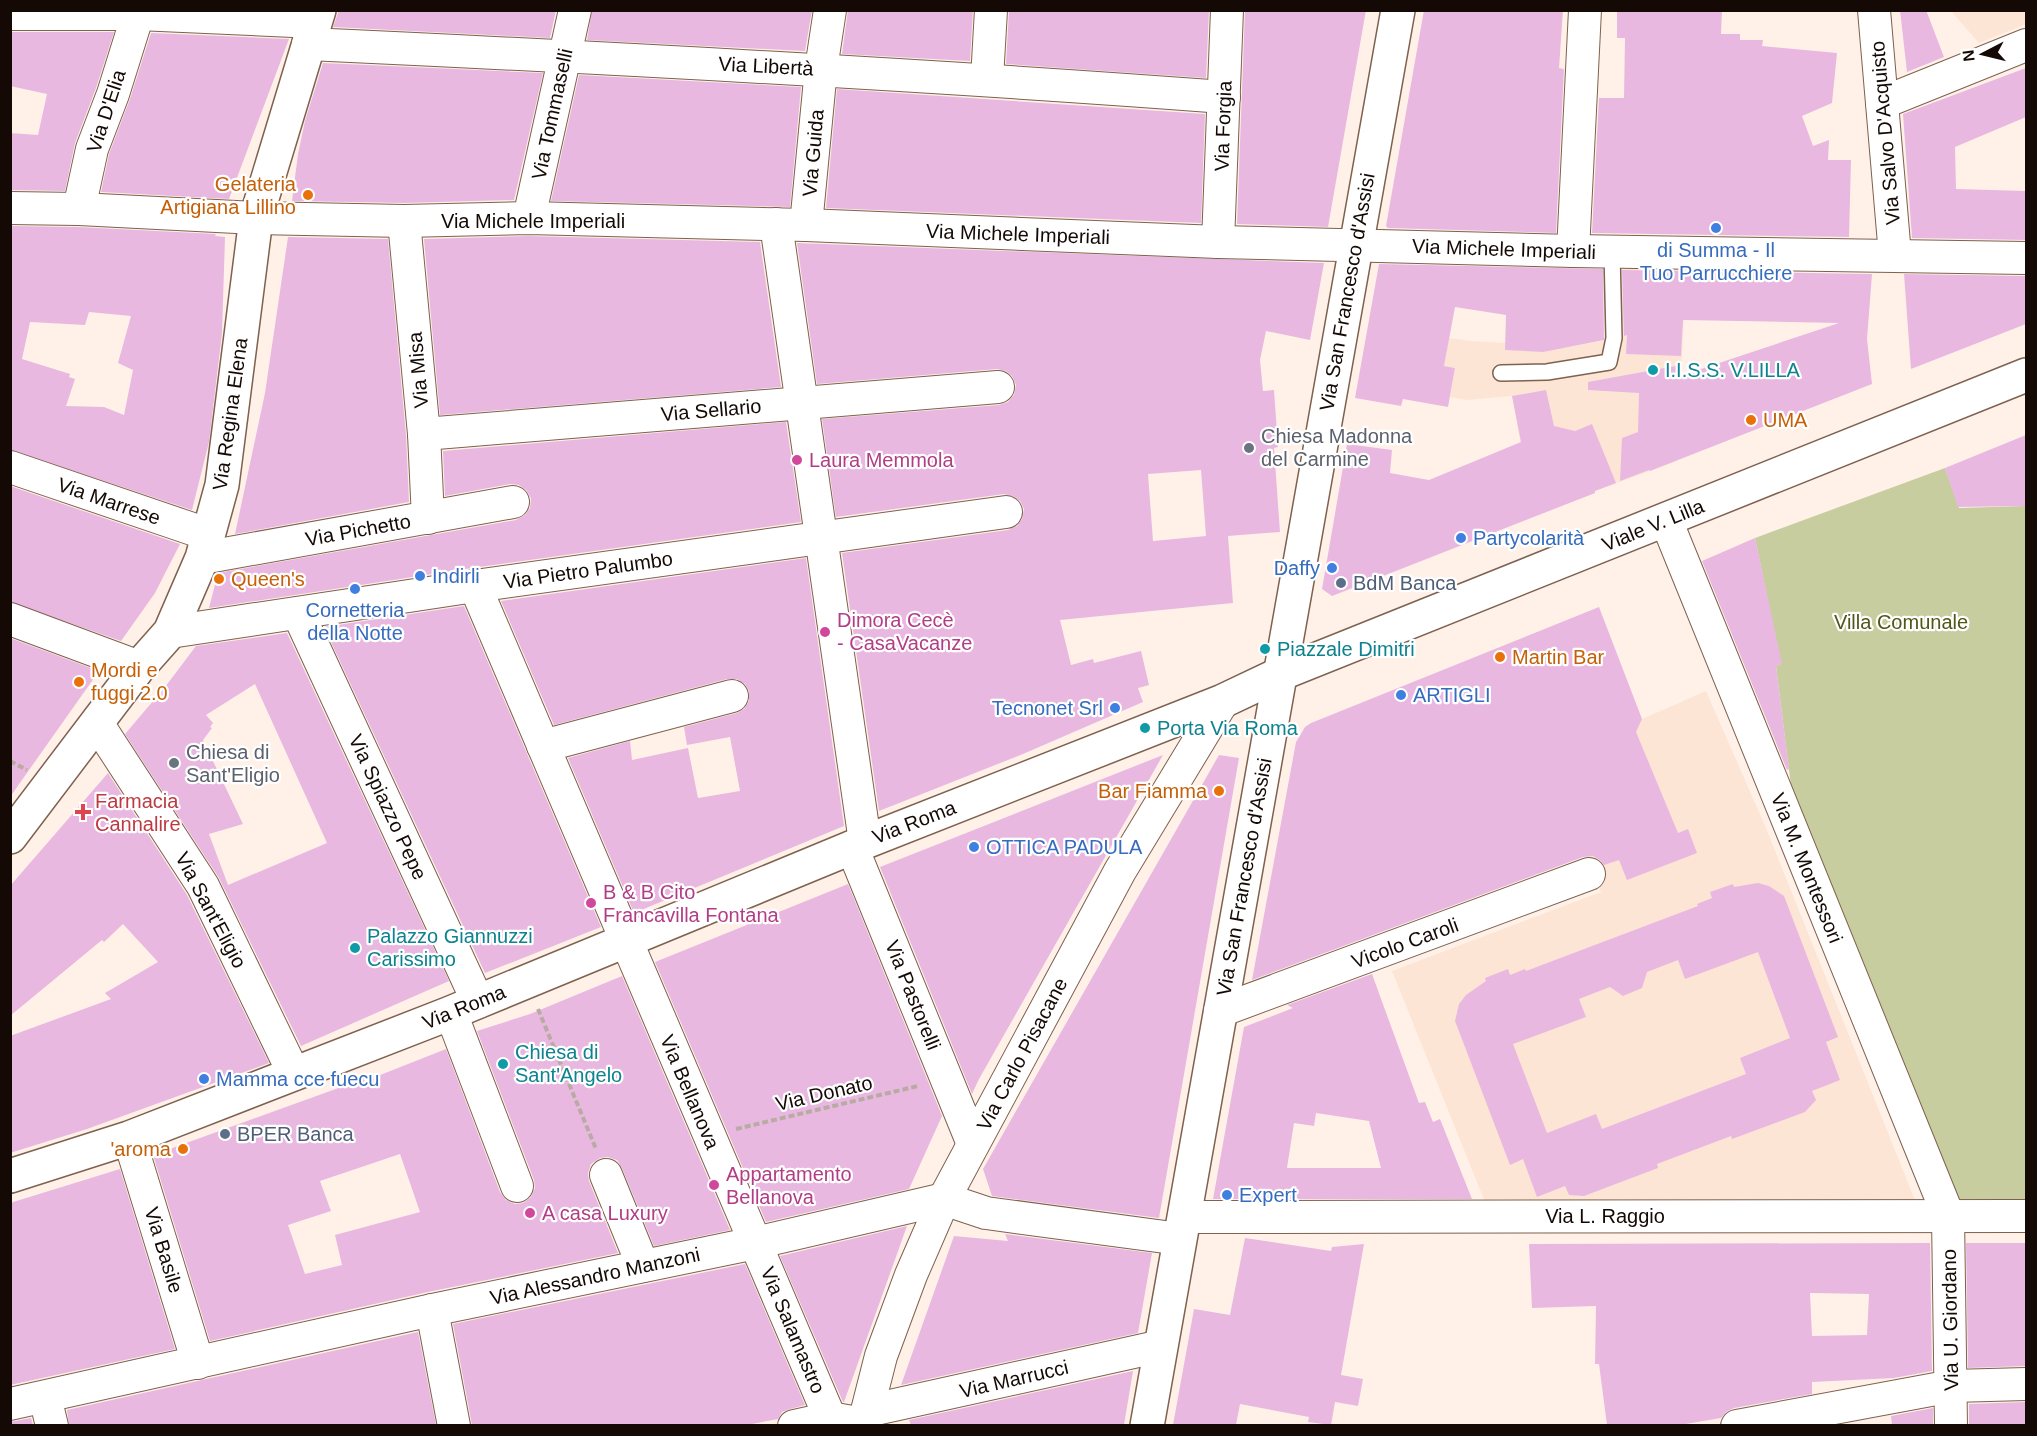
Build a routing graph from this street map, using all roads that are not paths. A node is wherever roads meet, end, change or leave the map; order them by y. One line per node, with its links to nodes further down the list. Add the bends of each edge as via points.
1 (575, 10): 12 (street, Via Tommaselli)
2 (830, 10): 13 (street, Via Guida)
3 (991, 10): 14 (street)
4 (1227, 10): 15 (street, Via Forgia)
5 (1398, 10): 24 (street, Via San Francesco d'Assisi)
6 (1585, 10): 25 (street)
7 (1874, 10): 16 (street, Via Salvo D'Acquisto)
8 (10, 14): 9 (street, Via Libertà)
9 (138, 14): 10 (street, Via Libertà); 18 (street, Via D'Elia, via 92,149)
10 (314, 26): 12 (street, Via Libertà); 19 (street, Via Regina Elena)
11 (2026, 45): 16 (street)
12 (565, 56): 13 (street, Via Libertà); 20 (street, Via Tommaselli)
13 (821, 69): 14 (street, Via Libertà); 22 (street, Via Guida)
14 (987, 79): 15 (street, Via Libertà)
15 (1224, 97): 23 (street, Via Forgia)
16 (1882, 103): 27 (street, Via Salvo D'Acquisto)
17 (10, 208): 18 (street, Via Michele Imperiali)
18 (79, 209): 19 (street, Via Michele Imperiali)
19 (256, 218): 21 (street, Via Michele Imperiali); 40 (street, Via Regina Elena, via 222,485)
20 (529, 218): 21 (street, Via Michele Imperiali); 22 (street, Via Michele Imperiali)
21 (404, 221): 33 (street, Via Misa)
22 (791, 225): 23 (street, Via Michele Imperiali); 32 (street, Via Guida)
23 (1218, 242): 24 (street, Via Michele Imperiali)
24 (1355, 245): 25 (street, Via Michele Imperiali); 46 (street, Via San Francesco d'Assisi)
25 (1573, 251): 26 (street, Via Michele Imperiali)
26 (1611, 252): 27 (street, Via Michele Imperiali); 29 (lane, via 1614,338 1609,363 1547,372)
27 (1895, 255): 28 (street, Via Michele Imperiali)
28 (2026, 258)
29 (1501, 373)
30 (2026, 375): 38 (street, Viale V. Lilla)
31 (998, 387): 32 (street, Via Sellario)
32 (801, 403): 33 (street, Via Sellario); 39 (street, Via Guida)
33 (424, 434): 37 (street, Via Misa)
34 (10, 467): 40 (street, Via Marrese)
35 (513, 502): 37 (street, Via Pichetto)
36 (1006, 512): 39 (street, Via Pietro Palumbo)
37 (428, 518): 40 (street, Via Pichetto)
38 (1666, 520): 46 (street, Viale V. Lilla); 64 (street, Via M. Montessori)
39 (821, 538): 41 (street, Via Pietro Palumbo); 52 (street, Via Pastorelli)
40 (205, 546): 44 (street, Via Regina Elena)
41 (475, 586): 42 (street, Via Pietro Palumbo); 50 (street, Via Bellanova)
42 (298, 613): 44 (street, Via Pietro Palumbo); 55 (street, Via Spiazzo Pepe)
43 (10, 619): 45 (street)
44 (170, 632): 45 (street, Via Regina Elena)
45 (139, 667): 49 (street, Via Regina Elena)
46 (1280, 674): 48 (street, Via Roma); 56 (street, Via San Francesco d'Assisi)
47 (732, 696): 50 (street)
48 (1222, 701): 52 (street, Via Roma); 59 (street, Via Carlo Pisacane, via 1120,871)
49 (97, 723): 51 (street, Via Regina Elena); 57 (street, Via Sant'Eligio, via 203,886)
50 (543, 746): 54 (street, Via Bellanova)
51 (10, 837)
52 (858, 844): 54 (street, Via Roma); 59 (street, Via Pastorelli)
53 (1589, 874): 56 (street, Vicolo Caroli)
54 (625, 940): 55 (street, Via Roma); 67 (street, Via Bellanova)
55 (465, 1007): 57 (street, Via Roma); 62 (street, Via Spiazzo Pepe)
56 (1220, 1011): 66 (street, Via San Francesco d'Assisi)
57 (294, 1074): 58 (street, Via Roma)
58 (129, 1138): 61 (street, Via Roma); 71 (street, Via Basile)
59 (974, 1144): 63 (street, Via Carlo Pisacane)
60 (606, 1175): 68 (street)
61 (10, 1176)
62 (517, 1186)
63 (945, 1199): 66 (street, via 986,1213); 67 (street, Via Alessandro Manzoni); 77 (street, Via Carlo Pisacane, via 911,1275 881,1356)
64 (1948, 1215): 65 (street, Via L. Raggio); 66 (street, Via L. Raggio); 73 (street, Via U. Giordano)
65 (2026, 1216)
66 (1182, 1228): 70 (street, Via San Francesco d'Assisi)
67 (755, 1243): 68 (street, Via Alessandro Manzoni); 76 (street, Via Salamastro)
68 (643, 1266): 69 (street, Via Alessandro Manzoni)
69 (432, 1310): 71 (street, Via Alessandro Manzoni); 78 (street)
70 (1161, 1346): 77 (street, Via Marrucci); 80 (street, Via San Francesco d'Assisi)
71 (198, 1363): 75 (street, Via Alessandro Manzoni)
72 (2026, 1384): 73 (street)
73 (1952, 1386): 81 (street); 82 (street, Via U. Giordano)
74 (10, 1404): 75 (street, Via Alessandro Manzoni)
75 (48, 1411)
76 (830, 1418): 77 (street, Via Marrucci); 79 (street, Via Marrucci)
77 (863, 1420)
78 (454, 1425)
79 (794, 1425)
80 (1147, 1425)
81 (1737, 1425)
82 (1951, 1425)

